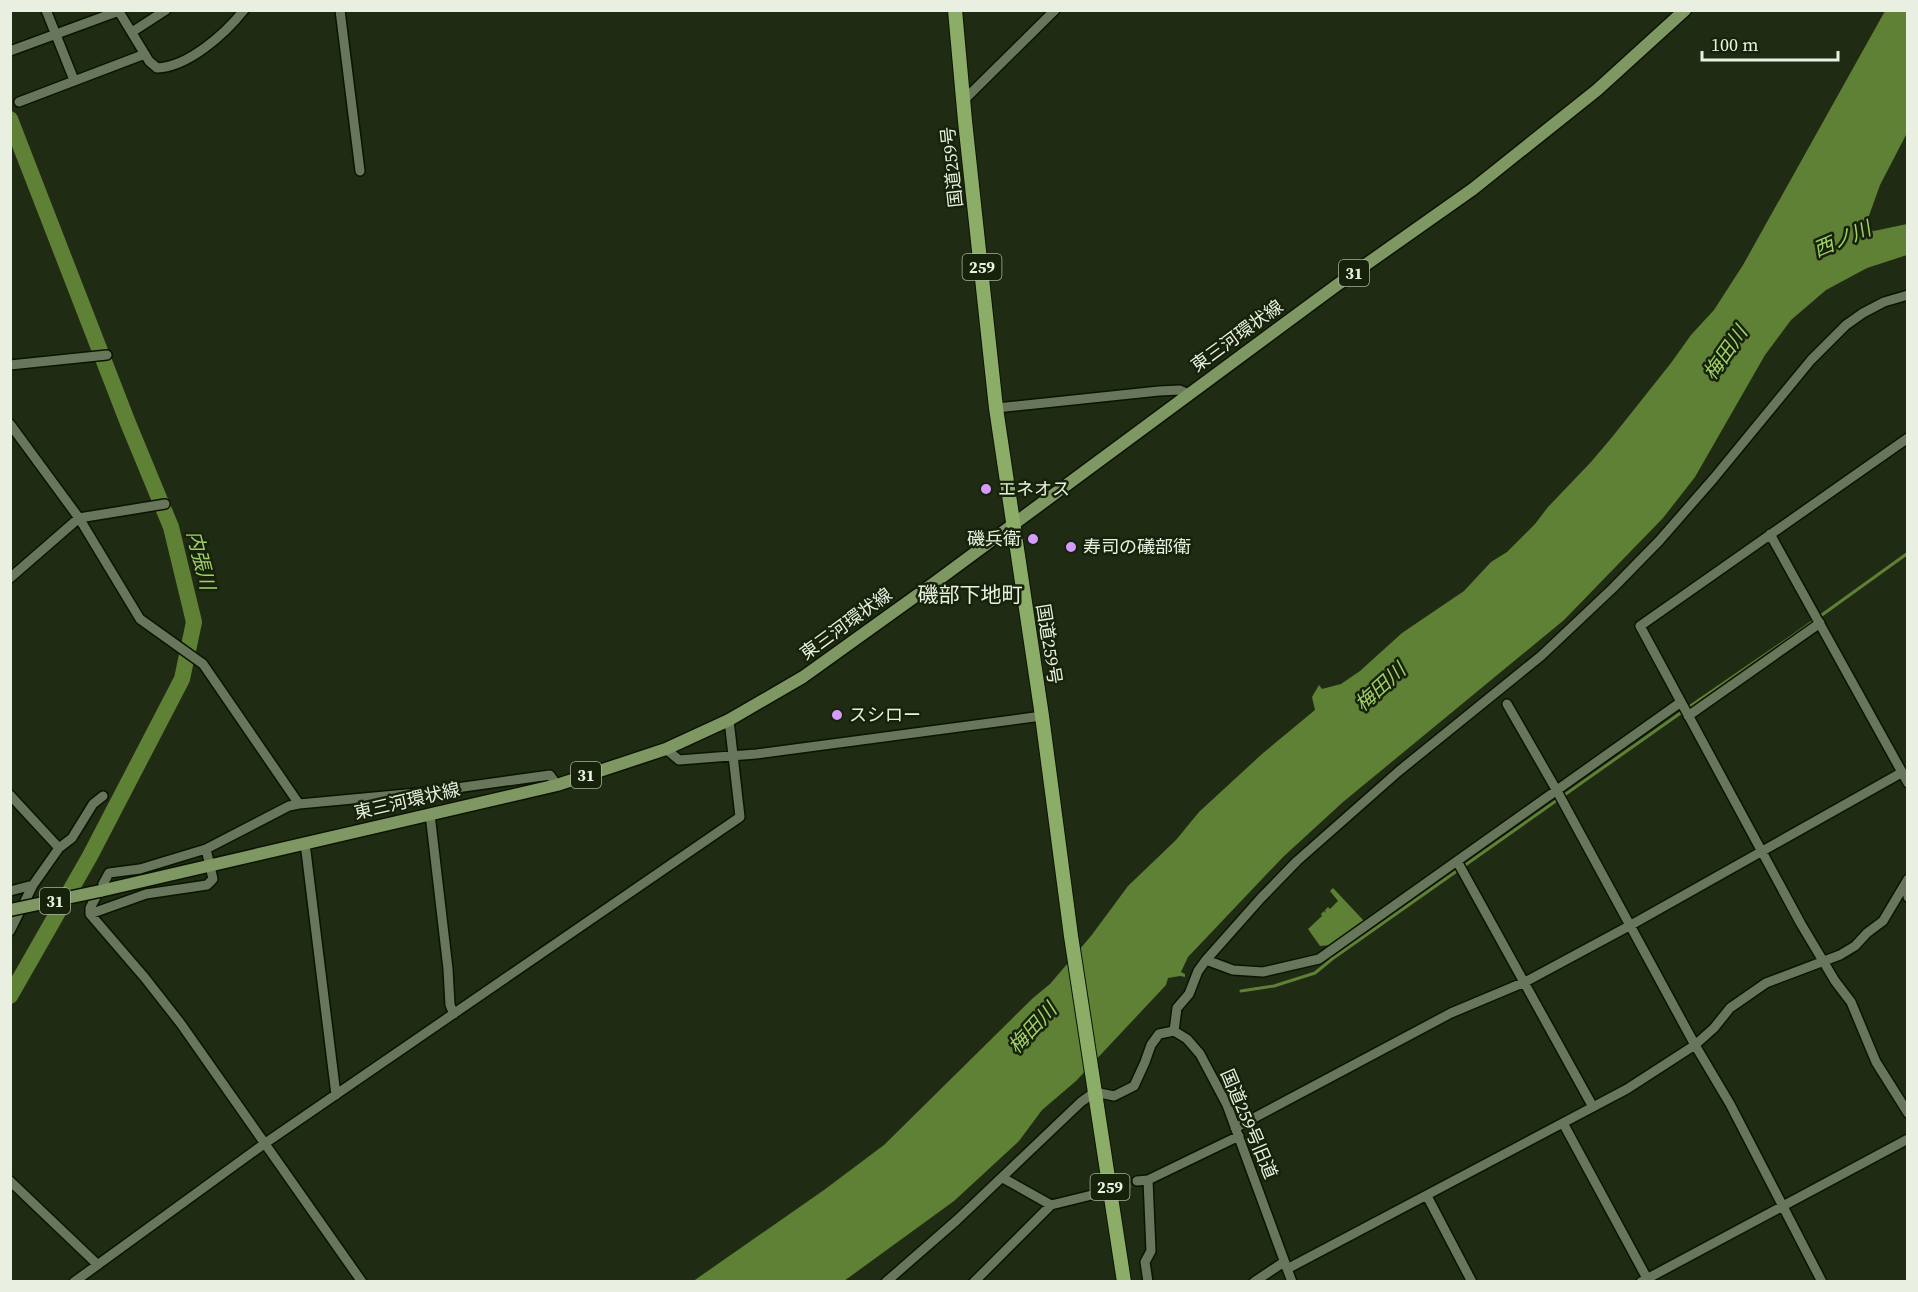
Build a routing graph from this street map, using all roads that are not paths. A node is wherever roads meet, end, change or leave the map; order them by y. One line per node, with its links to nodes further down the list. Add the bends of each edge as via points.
1 (46, 10): 10 (street)
2 (166, 10): 9 (street)
3 (244, 10): 12 (street, via 225,33 189,57 157,68)
4 (340, 10): 16 (street)
5 (955, 10): 14 (highway, 国道259号 / 259)
6 (1055, 10): 14 (street)
7 (1685, 10): 20 (main road, 東三河環状線 / 31, via 1597,90 1473,189)
8 (119, 11): 9 (street); 10 (street)
9 (132, 32): 12 (street)
10 (56, 34): 11 (street); 13 (street)
11 (10, 51)
12 (145, 54): 13 (street)
13 (74, 80): 15 (street)
14 (963, 101): 21 (highway, 国道259号 / 259)
15 (19, 102)
16 (360, 171)
17 (1908, 295): 59 (street, via 1884,302 1846,325 1811,360 1659,542 1613,588 1541,656 1399,771 1297,861)
18 (107, 355): 19 (street)
19 (10, 365)
20 (1189, 394): 21 (street, via 1180,390 1159,391); 26 (main road, 東三河環状線 / 31)
21 (996, 408): 26 (highway, 国道259号 / 259)
22 (10, 424): 25 (street)
23 (1908, 438): 27 (street)
24 (165, 504): 25 (street)
25 (79, 518): 28 (street); 42 (street, via 141,618 199,659)
26 (1013, 523): 32 (highway, 国道259号 / 259); 33 (main road, 東三河環状線 / 31, via 803,677)
27 (1770, 534): 29 (street); 31 (street, via 1640,626)
28 (10, 578)
29 (1818, 620): 31 (street); 36 (street)
30 (1507, 704): 41 (street)
31 (1685, 710): 41 (street); 47 (street)
32 (1042, 716): 35 (street); 65 (highway, 国道259号 / 259)
33 (729, 720): 34 (main road, 東三河環状線 / 31); 35 (street)
34 (666, 749): 35 (street, via 679,760); 38 (main road, 東三河環状線 / 31)
35 (734, 755): 62 (street, via 740,817)
36 (1901, 773): 37 (street); 47 (street)
37 (1908, 783)
38 (557, 785): 42 (street, via 550,775); 43 (main road, 東三河環状線 / 31)
39 (10, 795): 45 (street)
40 (103, 796): 45 (street, via 93,804 72,838)
41 (1560, 796): 49 (street); 57 (street)
42 (299, 804): 46 (street)
43 (430, 814): 44 (main road, 東三河環状線 / 31); 62 (street)
44 (304, 843): 48 (main road, 東三河環状線 / 31); 66 (street)
45 (59, 848): 51 (street)
46 (206, 849): 48 (street); 56 (street, via 109,873)
47 (1762, 852): 57 (street); 60 (street)
48 (212, 866): 55 (main road, 東三河環状線 / 31, bridge); 56 (street, via 213,879 207,885 146,894)
49 (1460, 866): 59 (street, via 1320,959 1263,972 1233,970); 61 (street)
50 (1908, 879): 60 (street, via 1883,921 1855,946)
51 (33, 885): 52 (street); 58 (street)
52 (10, 891)
53 (1908, 892): 54 (street)
54 (1908, 897)
55 (10, 910)
56 (90, 914): 72 (street, via 145,978)
57 (1631, 925): 61 (street); 64 (street)
58 (11, 930)
59 (1206, 960): 63 (street, via 1189,994 1177,1008)
60 (1824, 961): 64 (street, via 1751,992); 68 (street, via 1851,1002 1876,1062)
61 (1525, 982): 67 (street); 70 (street, via 1451,1013)
62 (454, 1014): 66 (street)
63 (1174, 1031): 65 (street, via 1160,1034 1151,1045 1134,1086 1114,1096); 70 (street, 国道259号旧道, via 1200,1054)
64 (1695, 1045): 67 (street); 80 (street)
65 (1095, 1092): 73 (street); 88 (highway, 国道259号 / 259)
66 (336, 1095): 72 (street)
67 (1593, 1107): 69 (street)
68 (1908, 1113)
69 (1563, 1124): 78 (street); 84 (street)
70 (1237, 1132): 74 (street); 82 (street, 国道259号旧道)
71 (1908, 1139): 80 (street)
72 (264, 1144): 81 (street); 86 (street)
73 (1003, 1178): 79 (street); 87 (street)
74 (1148, 1180): 76 (street); 89 (street)
75 (10, 1181): 81 (street)
76 (1137, 1181)
77 (1096, 1194): 79 (street)
78 (1427, 1196): 82 (street); 92 (street)
79 (1051, 1205): 83 (street)
80 (1782, 1207): 84 (street); 93 (street)
81 (98, 1265): 85 (street)
82 (1286, 1265): 90 (street); 91 (street, 国道259号旧道)
83 (980, 1279)
84 (1646, 1280)
85 (74, 1281)
86 (362, 1281)
87 (886, 1281)
88 (1124, 1281)
89 (1148, 1281)
90 (1254, 1281)
91 (1292, 1281)
92 (1472, 1281)
93 (1822, 1281)

